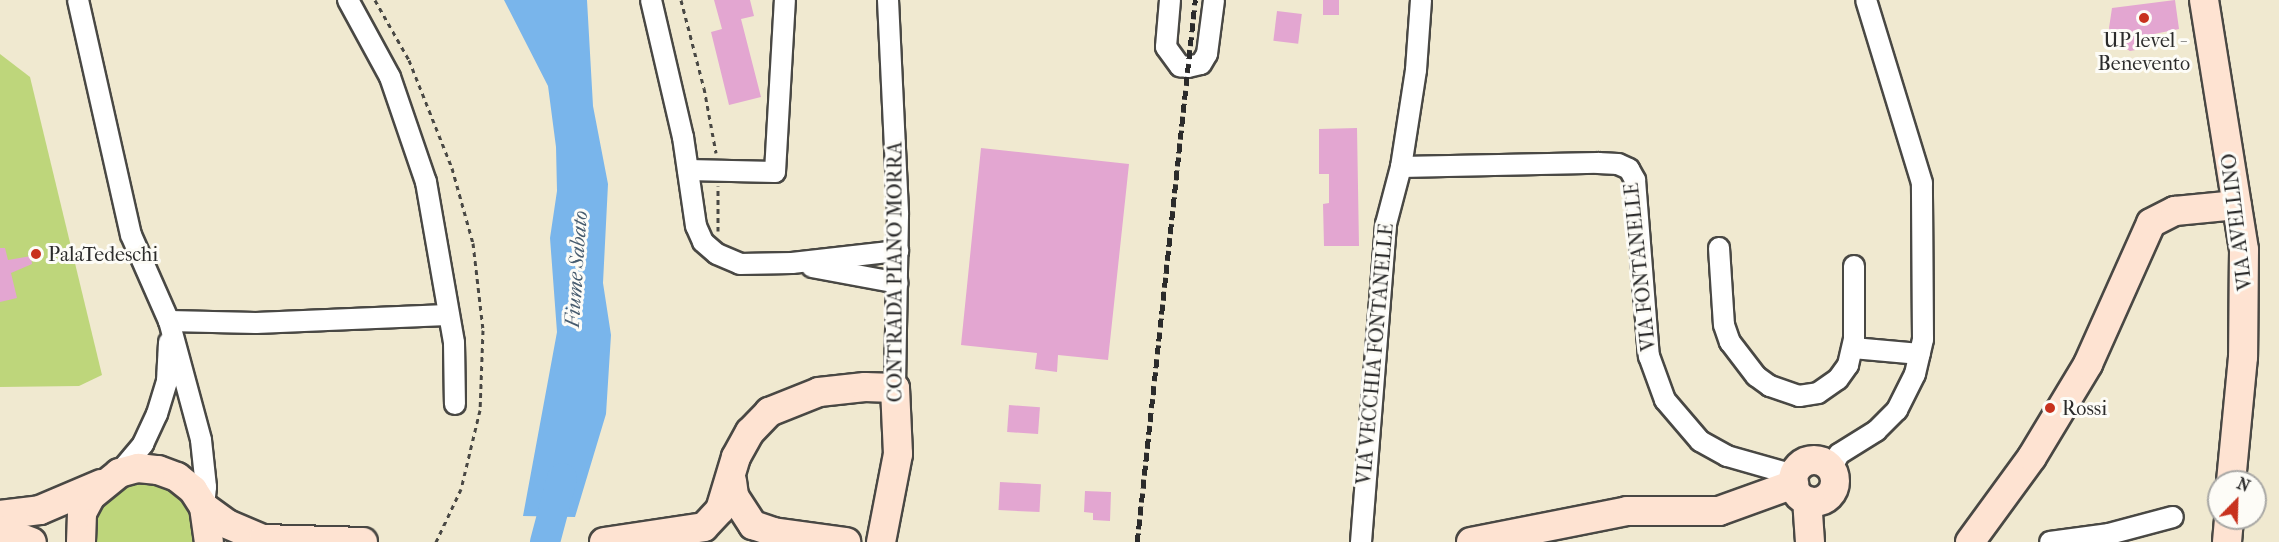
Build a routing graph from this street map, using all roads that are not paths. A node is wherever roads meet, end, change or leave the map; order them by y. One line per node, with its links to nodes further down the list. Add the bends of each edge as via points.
1 (78, 0): 20 (street, via 131,235)
2 (348, 0): 19 (street, via 390,77 426,182 444,270)
3 (651, 0): 12 (street)
4 (785, 0): 12 (street, via 775,172)
5 (888, 0): 15 (street, CONTRADA PIANO MORRA)
6 (1170, 0): 7 (street, via 1166,47 1180,66 1188,67 1201,64 1207,54)
7 (1214, 0)
8 (1421, 0): 11 (street, VIA VECCHIA FONTANELLE, via 1416,70)
9 (1866, 0): 22 (street, via 1922,183 1926,296)
10 (2204, 0): 13 (main road, VIA AVELLINO)
11 (1401, 167): 28 (street, VIA FONTANELLE, via 1598,163 1629,169 1636,190 1649,356 1665,400 1700,441); 41 (street, VIA VECCHIA FONTANELLE, via 1386,224)
12 (688, 170): 16 (street, via 702,242 740,264)
13 (2237, 205): 26 (main road, VIA AVELLINO, via 2246,295); 44 (main road, via 2175,211 2151,223 2088,364 2032,457)
14 (1719, 248): 21 (street, via 1724,325 1742,362 1756,376 1770,386 1799,396 1818,393 1838,379)
15 (898, 251): 16 (street); 18 (street, CONTRADA PIANO MORRA)
16 (792, 263): 18 (street)
17 (1854, 267): 21 (street)
18 (898, 283): 23 (street, CONTRADA PIANO MORRA)
19 (447, 315): 20 (street); 24 (street, via 454,343)
20 (169, 321): 27 (street, via 167,381 157,414 143,444); 30 (street, via 201,441)
21 (1853, 348): 22 (street)
22 (1920, 354): 25 (street, via 1897,410 1875,431 1839,454)
23 (895, 388): 29 (main road, via 819,392 769,412 750,432 736,457); 40 (main road, CONTRADA PIANO MORRA, via 898,454)
24 (455, 404)
25 (1831, 469): 28 (main road, via 1835,482 1830,495)
26 (2232, 470)
27 (111, 478): 30 (main road, via 138,468 158,470 185,483); 31 (main road, via 40,510); 35 (main road, via 82,513)
28 (1800, 487): 42 (main road, via 1719,511 1627,511); 43 (main road, via 1808,510)
29 (731, 491): 38 (main road, via 704,527); 39 (main road, via 753,525 773,532)
30 (204, 507): 36 (main road); 37 (main road, via 227,524 263,539)
31 (0, 515)
32 (2173, 517): 45 (street, via 2109,534)
33 (0, 530): 34 (main road)
34 (32, 542)
35 (81, 542)
36 (209, 542)
37 (363, 542)
38 (604, 542)
39 (846, 542)
40 (881, 542)
41 (1361, 542)
42 (1471, 542)
43 (1810, 542)
44 (1970, 542)
45 (2050, 542)

